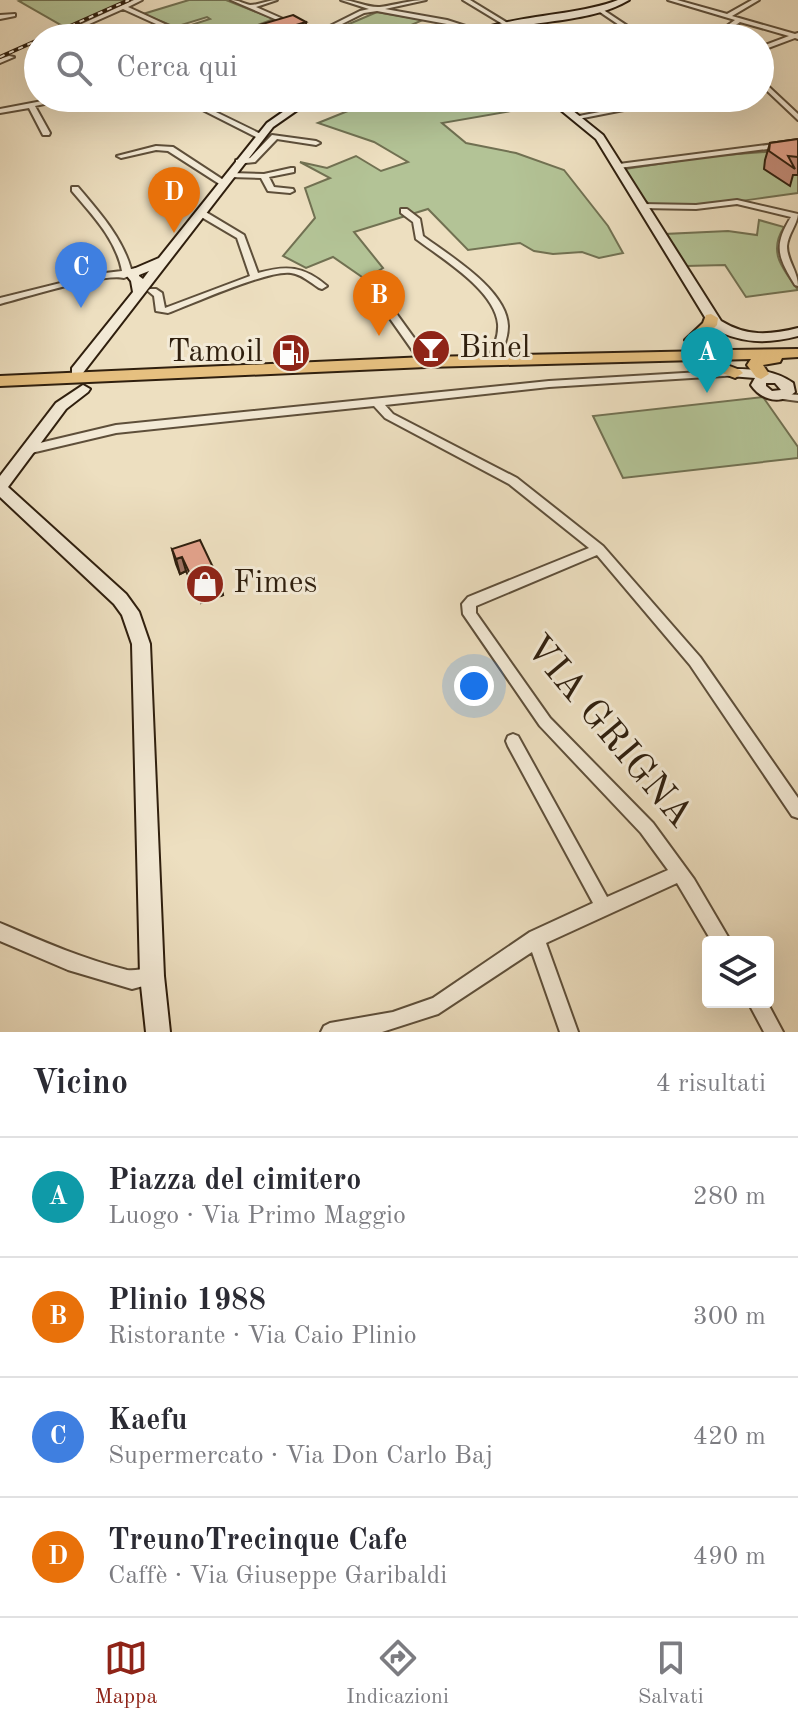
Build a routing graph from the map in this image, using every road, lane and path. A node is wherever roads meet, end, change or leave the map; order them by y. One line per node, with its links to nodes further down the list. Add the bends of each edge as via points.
1 (139, 0): 10 (street)
2 (234, 0): 11 (street)
3 (274, 0): 11 (street)
4 (344, 0): 13 (street)
5 (423, 0): 13 (street)
6 (466, 0): 23 (street)
7 (671, 0): 15 (street)
8 (756, 0): 15 (street)
9 (616, 1): 12 (street)
10 (123, 7): 18 (street); 19 (street)
11 (250, 7): 20 (street)
12 (599, 9): 24 (street); 25 (street)
13 (369, 10): 21 (street); 22 (street)
14 (13, 15): 16 (street)
15 (728, 16): 17 (street)
16 (0, 17)
17 (739, 20): 26 (street); 27 (street)
18 (85, 24)
19 (161, 24)
20 (292, 24)
21 (336, 24)
22 (457, 24)
23 (506, 24)
24 (514, 24)
25 (622, 24)
26 (733, 24)
27 (754, 24)
28 (774, 30): 29 (street)
29 (797, 36): 30 (street)
30 (774, 44)
31 (11, 57): 32 (street)
32 (0, 61)
33 (774, 96): 42 (street)
34 (24, 106): 35 (street)
35 (0, 111)
36 (35, 112): 43 (street)
37 (211, 112): 44 (street)
38 (291, 112): 44 (street)
39 (571, 112): 41 (street)
40 (605, 112): 41 (street)
41 (578, 117): 49 (street, via 596,132)
42 (798, 118)
43 (46, 133)
44 (261, 136): 48 (street)
45 (316, 143): 48 (street, via 275,137 251,161)
46 (798, 143): 49 (street)
47 (121, 156): 52 (street, via 170,149)
48 (239, 162): 52 (street)
49 (619, 166): 55 (street)
50 (291, 170): 51 (street)
51 (264, 176): 52 (street); 54 (street, via 271,189)
52 (227, 179): 57 (street)
53 (75, 189): 59 (street)
54 (290, 191)
55 (642, 206): 58 (street, via 737,202); 65 (street)
56 (404, 211): 70 (street, via 417,221 419,237 497,304 503,322)
57 (201, 213): 59 (street, via 165,260); 60 (street, via 241,237)
58 (797, 216): 61 (street, via 782,237 781,248)
59 (138, 276): 60 (street, via 159,295 159,309 165,311); 64 (street, via 112,274); 73 (street)
60 (255, 277): 62 (street, via 287,267)
61 (798, 283)
62 (322, 286)
63 (377, 293): 71 (street)
64 (0, 301)
65 (711, 318): 66 (main road); 67 (street, via 745,337 764,340)
66 (699, 332): 68 (main road, via 702,342 713,349); 69 (main road, via 679,349)
67 (798, 332)
68 (798, 353): 69 (main road); 76 (main road, via 755,365)
69 (640, 357): 70 (main road); 72 (main road, via 704,361)
70 (492, 360): 71 (main road)
71 (426, 362): 74 (main road)
72 (735, 373): 76 (street); 77 (street, via 549,384)
73 (88, 374): 74 (main road); 74 (main road, via 111,369); 75 (main road); 75 (main road); 78 (street)
74 (151, 375)
75 (0, 384)
76 (781, 384)
77 (381, 402): 78 (street, via 116,429); 80 (street, via 378,407 385,413 513,481)
78 (27, 450): 79 (street)
79 (0, 488): 88 (street, via 120,599 136,626 141,644)
80 (599, 549): 82 (street, via 695,661); 83 (street, VIA GRIGNA, via 473,601 470,614 545,722 639,819)
81 (513, 741): 84 (street)
82 (798, 811)
83 (680, 873): 84 (street); 86 (street, VIA GRIGNA)
84 (604, 907): 87 (street)
85 (0, 932): 88 (street, via 68,961 132,980)
86 (718, 936)
87 (536, 938): 91 (street, via 446,1001 393,1021); 92 (street)
88 (152, 976): 90 (street)
89 (760, 1008): 93 (street)
90 (158, 1032)
91 (330, 1032)
92 (569, 1032)
93 (774, 1032)

